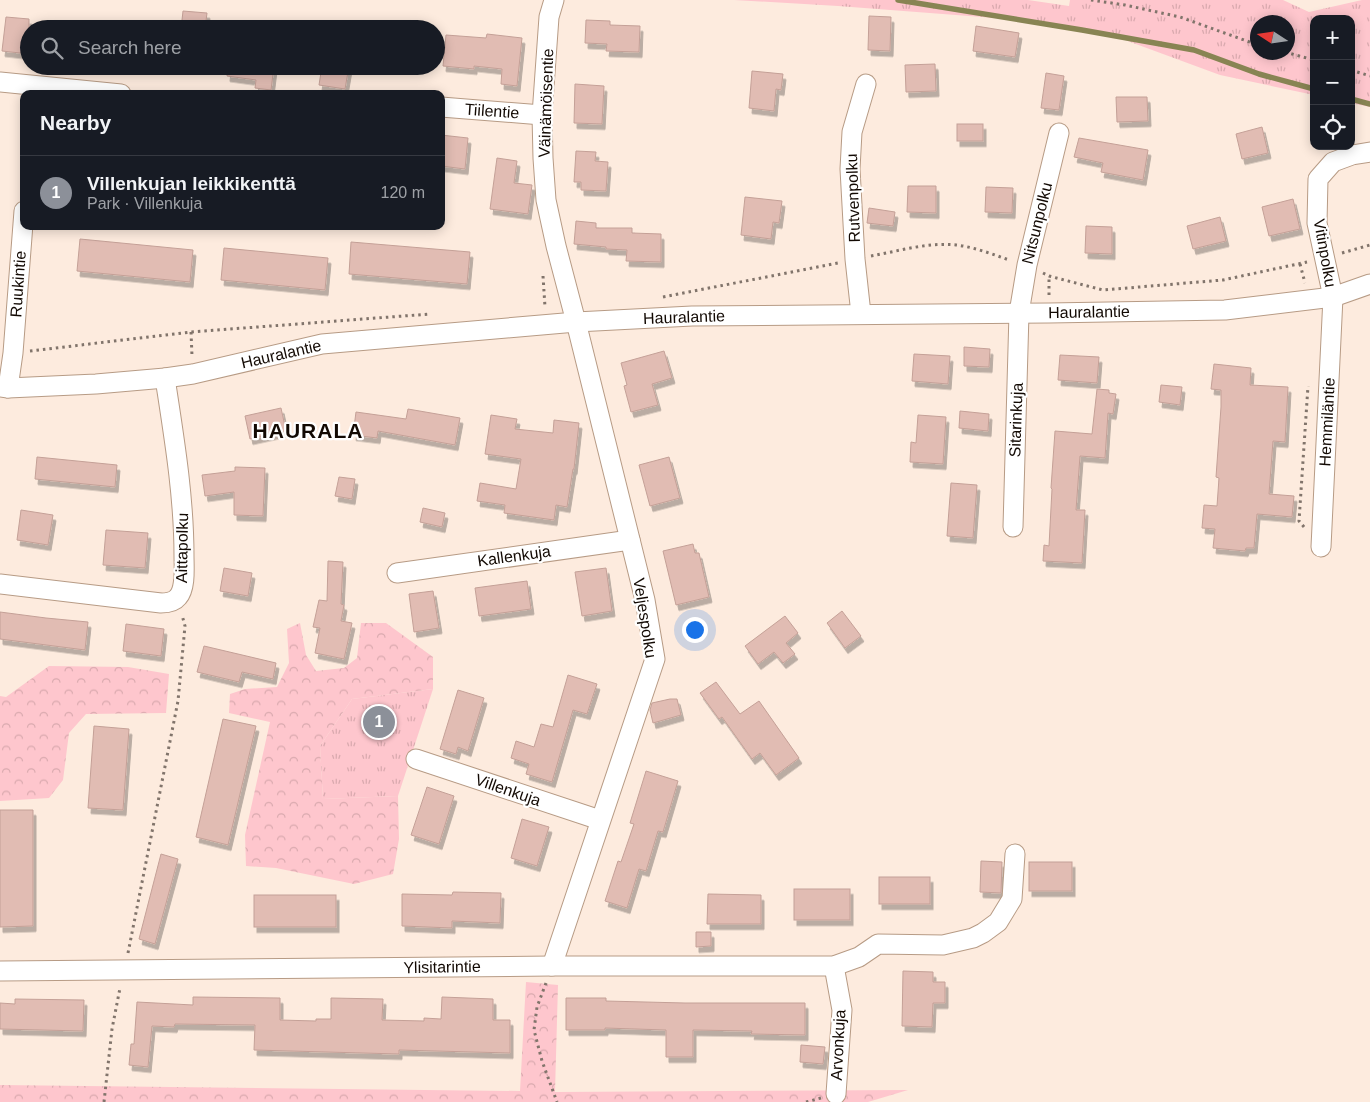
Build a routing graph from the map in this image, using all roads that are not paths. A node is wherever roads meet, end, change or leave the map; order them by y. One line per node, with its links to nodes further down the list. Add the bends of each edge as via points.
1 (554, 0): 6 (street, Väinämöisentie)
2 (0, 82): 4 (street)
3 (866, 84): 14 (street, Rutvenpolku, via 852,132 850,169 855,260)
4 (33, 90)
5 (445, 107): 6 (street, Tiilentie)
6 (542, 115): 12 (street, Väinämöisentie, via 546,200)
7 (1060, 133): 13 (street, Nitsunpolku, via 1027,265)
8 (1370, 152): 11 (street, Vitinpolku, via 1334,162 1318,179 1317,223)
9 (22, 230): 16 (street, Ruukintie, via 13,353)
10 (1370, 284): 11 (street, Hauralantie)
11 (1333, 297): 13 (street, Hauralantie, via 1225,310); 19 (street, Hemmiläntie)
12 (574, 313): 14 (street, Hauralantie, via 692,316); 15 (street, Hauralantie, via 322,344); 18 (street, Veljespolku)
13 (1019, 313): 14 (street, Hauralantie); 17 (street, Sitarinkuja)
14 (862, 314)
15 (165, 378): 16 (street, Hauralantie); 21 (street, Aittapolku, via 184,528 183,587 178,597 161,604)
16 (4, 387)
17 (1013, 527)
18 (630, 540): 20 (street, Kallenkuja); 23 (street, Veljespolku, via 655,659)
19 (1321, 547)
20 (397, 573)
21 (0, 584)
22 (416, 759): 23 (street, Villenkuja)
23 (600, 820): 25 (street, Veljespolku)
24 (1015, 854): 26 (street, Ylisitarintie, via 1012,899 998,922 983,933 943,945 878,944 859,957)
25 (552, 966): 26 (street, Ylisitarintie); 27 (street, Ylisitarintie)
26 (834, 966): 28 (street, Arvonkuja, via 842,1010)
27 (0, 971)
28 (836, 1094)

